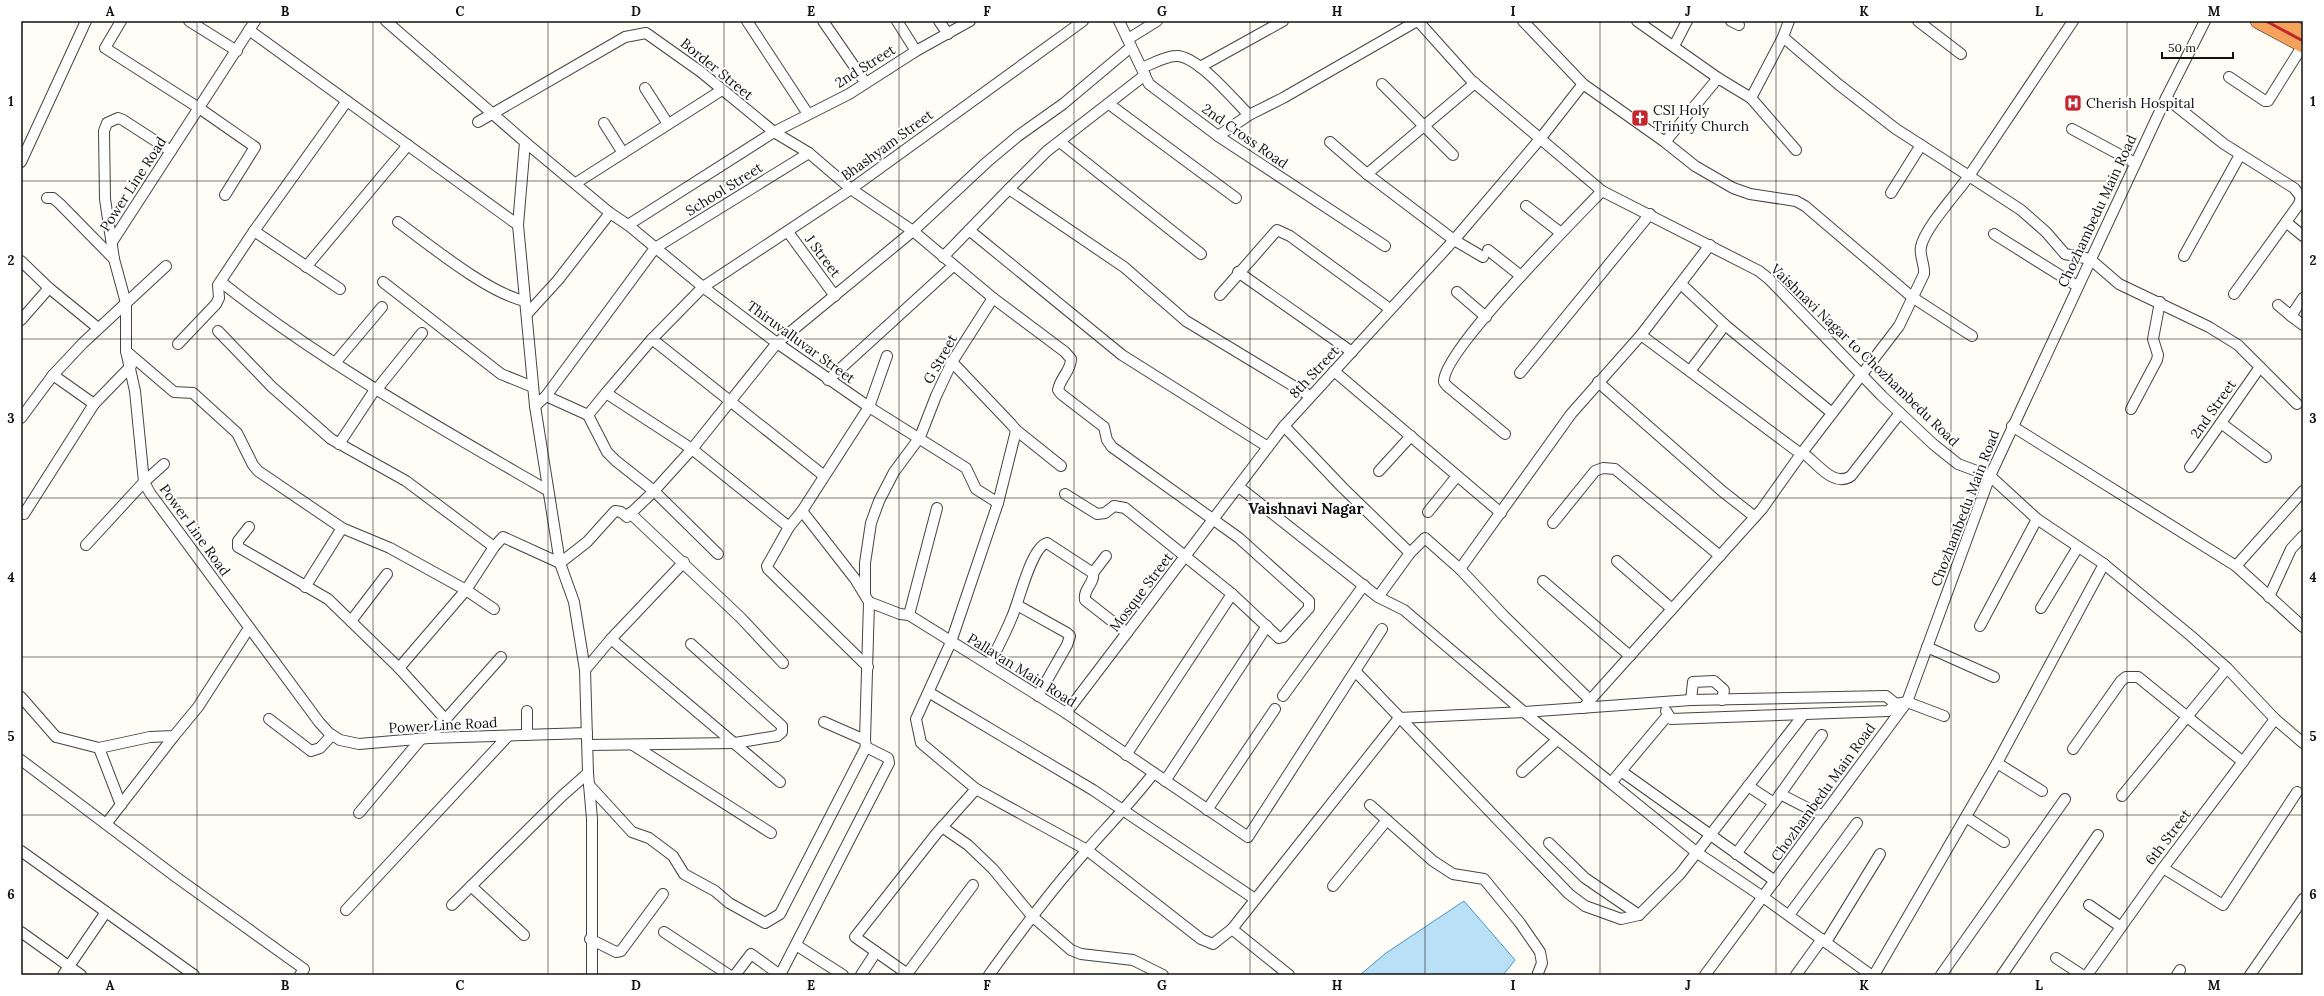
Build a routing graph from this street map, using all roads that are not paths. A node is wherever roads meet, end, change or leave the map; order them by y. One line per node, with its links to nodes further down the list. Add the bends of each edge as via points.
1 (86, 21): 72 (street)
2 (121, 21): 48 (street, via 105,48)
3 (189, 21): 31 (street)
4 (255, 21): 25 (street, Power Line Road)
5 (386, 21): 49 (street, Thiruvalluvar Street)
6 (747, 21): 50 (street)
7 (823, 21): 38 (street)
8 (897, 21): 32 (street)
9 (939, 21): 26 (street)
10 (970, 21): 26 (street, 2nd Street)
11 (1083, 21): 77 (street, Bhashyam Street)
12 (1119, 21): 29 (street, 2nd Cross Road)
13 (1157, 21): 29 (street)
14 (1283, 21): 34 (street)
15 (1417, 21): 39 (street, Vaishnavi Nagar to Chozhambedu Road); 51 (street)
16 (1523, 21): 41 (street)
17 (1637, 21): 30 (street)
18 (1687, 21): 30 (street)
19 (1790, 21): 27 (street)
20 (1918, 21): 33 (street)
21 (2073, 21): 75 (street)
22 (2205, 21): 45 (street, Chozhambedu Main Road)
23 (2258, 21): 28 (highway)
24 (2281, 21): 28 (highway)
25 (249, 30): 31 (street, Power Line Road); 46 (street)
26 (948, 34): 32 (street, 2nd Street)
27 (1783, 37): 44 (street); 65 (street, via 1838,84)
28 (2302, 37): 36 (street, via 2268,101)
29 (1129, 43): 35 (street, 2nd Cross Road); 93 (street, via 1064,104 1018,136 987,162)
30 (1674, 46): 37 (street)
31 (237, 51): 48 (street, Power Line Road)
32 (916, 51): 38 (street, 2nd Street)
33 (1961, 54)
34 (1200, 67): 35 (street, via 1178,56); 51 (street)
35 (1143, 72): 47 (street); 58 (street, 2nd Cross Road, via 1149,84)
36 (2229, 77)
37 (1718, 78): 44 (street); 63 (street)
38 (865, 82): 50 (street, 2nd Street, via 849,94)
39 (1475, 83): 55 (street); 59 (street, Vaishnavi Nagar to Chozhambedu Road)
40 (1382, 84): 55 (street)
41 (1583, 84): 59 (street, 8th Street); 63 (street)
42 (645, 88): 54 (street)
43 (722, 90): 49 (street, Border Street, via 656,39 646,33 636,34 625,37); 54 (street); 57 (street, Border Street)
44 (1751, 98): 66 (street)
45 (2166, 98): 71 (street); 73 (street, Chozhambedu Main Road)
46 (347, 101): 64 (street); 92 (street)
47 (1109, 104): 61 (street); 83 (street)
48 (199, 108): 67 (street, Power Line Road); 81 (street, via 255,147)
49 (493, 114): 52 (street, Border Street); 60 (street, Thiruvalluvar Street)
50 (808, 114): 57 (street, 2nd Street)
51 (1249, 115): 58 (street)
52 (478, 122)
53 (604, 123): 68 (street)
54 (668, 124): 68 (street)
55 (1423, 127): 70 (street); 74 (street)
56 (2072, 129): 73 (street)
57 (774, 132): 69 (street, Border Street); 90 (street, 2nd Street)
58 (1218, 136): 101 (street, 2nd Cross Road)
59 (1540, 138): 79 (street, Vaishnavi Nagar to Chozhambedu Road); 98 (street, 8th Street)
60 (525, 142): 76 (street, Thiruvalluvar Street); 89 (street)
61 (1060, 142): 78 (street); 103 (street)
62 (1330, 142): 74 (street)
63 (1665, 142): 125 (street, via 1695,166 1733,188 1750,194 1796,201 1804,206)
64 (408, 145): 89 (street); 110 (street)
65 (1921, 145): 75 (street); 80 (street)
66 (1796, 150)
67 (171, 151): 99 (street, Power Line Road); 99 (street, via 123,120 118,118 107,124 104,131 105,199)
68 (623, 153): 76 (street)
69 (809, 153): 77 (street, Border Street); 102 (street, School Street)
70 (1453, 155)
71 (2240, 155): 88 (street, via 2298,191 2301,198 2299,204); 104 (street)
72 (21, 162)
73 (2135, 164): 107 (street, Chozhambedu Main Road)
74 (1367, 174): 98 (street)
75 (1969, 176): 107 (street, via 2021,210 2046,232 2065,254); 125 (street, via 1927,232 1920,248 1924,274)
76 (576, 183): 85 (street, Thiruvalluvar Street)
77 (851, 189): 93 (street, Border Street); 94 (street, Bhashyam Street)
78 (1009, 189): 91 (street); 166 (street, via 1124,267 1186,321)
79 (1602, 191): 86 (street, Vaishnavi Nagar to Chozhambedu Road); 95 (street)
80 (1891, 193)
81 (224, 195)
82 (47, 198): 106 (street, via 53,198 60,204)
83 (1236, 198)
84 (1526, 206): 95 (street)
85 (610, 213): 90 (street, Thiruvalluvar Street); 134 (street, via 574,260)
86 (1650, 214): 100 (street, Vaishnavi Nagar to Chozhambedu Road); 157 (street)
87 (398, 222): 128 (street, via 461,268 511,298)
88 (2286, 222): 97 (street); 122 (street)
89 (518, 225): 128 (street)
90 (628, 225): 102 (street, Thiruvalluvar Street)
91 (969, 230): 105 (street); 185 (street, via 1122,355)
92 (254, 231): 110 (street); 114 (street)
93 (913, 231): 105 (street, Border Street); 124 (street)
94 (788, 232): 118 (street, Bhashyam Street); 124 (street, J Street)
95 (1561, 233): 113 (street)
96 (1994, 234): 117 (street)
97 (2303, 236)
98 (1454, 240): 113 (street, via 1486,254); 133 (street, 8th Street)
99 (112, 242): 106 (street, Power Line Road)
100 (1710, 245): 116 (street); 159 (street, Vaishnavi Nagar to Chozhambedu Road, via 1769,279)
101 (1385, 246)
102 (655, 248): 118 (street, Thiruvalluvar Street); 165 (street)
103 (1201, 254)
104 (2184, 256)
105 (943, 257): 111 (street, Border Street)
106 (114, 259): 130 (street, Power Line Road)
107 (2090, 259): 117 (street, Chozhambedu Main Road); 129 (street, via 2119,284)
108 (21, 261): 119 (street)
109 (166, 266): 130 (street)
110 (306, 266): 120 (street)
111 (953, 266): 126 (street, Border Street); 160 (street)
112 (1238, 272): 123 (street); 133 (street, via 1274,232 1281,230); 149 (street)
113 (1521, 276): 136 (street)
114 (221, 282): 147 (street, via 218,285 218,301); 152 (street, via 255,309)
115 (383, 282): 162 (street, via 501,374)
116 (1681, 284): 138 (street); 143 (street)
117 (2077, 286): 179 (street, Chozhambedu Main Road)
118 (703, 287): 145 (street, Bhashyam Street); 146 (street, Thiruvalluvar Street)
119 (49, 288): 137 (street); 140 (street)
120 (340, 290)
121 (1457, 292): 136 (street)
122 (2234, 294)
123 (1220, 295)
124 (835, 296): 146 (street)
125 (1912, 297): 144 (street); 159 (street, via 1900,326)
126 (993, 298): 151 (street, G Street); 211 (street, Border Street, via 1044,335 1071,359 1071,367 1059,383 1058,390 1104,427 1107,440 1112,446)
127 (2303, 298): 135 (street)
128 (525, 301): 134 (street)
129 (2160, 302): 154 (street, via 2238,345); 172 (street, via 2153,339 2157,360)
130 (126, 303): 140 (street); 148 (street, Power Line Road)
131 (2278, 305): 135 (street)
132 (382, 307): 152 (street)
133 (1390, 309): 149 (street, 8th Street)
134 (527, 314): 162 (street)
135 (2291, 316): 139 (street)
136 (1486, 317): 181 (street, via 1463,344 1445,373 1444,382)
137 (21, 320)
138 (1725, 325): 156 (street); 174 (street)
139 (2303, 325)
140 (98, 328): 158 (street)
141 (218, 331): 184 (street, via 272,387)
142 (422, 333): 163 (street)
143 (1641, 335): 156 (street); 161 (street)
144 (1972, 336)
145 (652, 339): 164 (street, Bhashyam Street); 167 (street)
146 (777, 343): 160 (street, Thiruvalluvar Street); 167 (street)
147 (178, 344)
148 (126, 351): 153 (street, Power Line Road); 215 (street, via 174,392 193,393 237,433 258,471)
149 (1352, 352): 155 (street, 8th Street)
150 (887, 356): 171 (street)
151 (952, 362): 180 (street); 183 (street, G Street)
152 (335, 363): 163 (street)
153 (131, 366): 168 (street); 196 (street, Power Line Road)
154 (2260, 367): 169 (street); 177 (street, 2nd Street)
155 (1334, 371): 166 (street, 8th Street); 182 (street)
156 (1690, 371): 187 (street)
157 (1520, 373)
158 (53, 375): 168 (street); 176 (street)
159 (1863, 375): 173 (street, Vaishnavi Nagar to Chozhambedu Road); 174 (street)
160 (828, 380): 171 (street, Thiruvalluvar Street)
161 (1598, 382): 207 (street, via 1571,414); 209 (street)
162 (533, 387): 170 (street)
163 (376, 388): 184 (street); 198 (street)
164 (606, 393): 175 (street, Bhashyam Street); 186 (street)
165 (546, 396): 170 (street); 175 (street)
166 (1310, 396): 178 (street, 8th Street)
167 (732, 402): 186 (street); 193 (street)
168 (94, 404): 208 (street)
169 (2297, 404)
170 (535, 406): 198 (street)
171 (869, 407): 183 (street, Thiruvalluvar Street); 193 (street)
172 (2131, 408)
173 (1900, 412): 187 (street, via 1846,480 1836,480); 195 (street, Vaishnavi Nagar to Chozhambedu Road, via 1958,464)
174 (1832, 413): 187 (street)
175 (588, 415): 199 (street, via 607,452)
176 (21, 418)
177 (2221, 423): 188 (street); 191 (street, 2nd Street)
178 (1284, 426): 185 (street, 8th Street); 220 (street)
179 (2012, 426): 195 (street, Chozhambedu Main Road); 229 (street)
180 (1016, 430): 190 (street); 202 (street)
181 (1505, 434)
182 (1411, 436): 192 (street); 194 (street)
183 (920, 437): 202 (street, Thiruvalluvar Street, via 966,468 976,489); 238 (street, G Street, via 894,472 871,523 865,563)
184 (339, 444): 218 (street, via 406,482)
185 (1268, 447): 197 (street, 8th Street)
186 (692, 449): 199 (street); 213 (street)
187 (1805, 456): 209 (street)
188 (2266, 457)
189 (164, 464): 196 (street)
190 (1061, 466)
191 (2190, 467)
192 (1379, 471)
193 (824, 476): 204 (street)
194 (1457, 476): 205 (street); 207 (street)
195 (1990, 476): 210 (street); 256 (street, Chozhambedu Main Road)
196 (144, 482): 217 (street); 250 (street, Power Line Road)
197 (1239, 487): 211 (street, Mosque Street); 234 (street)
198 (547, 490): 227 (street)
199 (654, 491): 206 (street); 221 (street)
200 (2303, 492): 229 (street)
201 (1065, 494): 224 (street, via 1097,514 1105,514 1114,506 1125,508)
202 (998, 503): 254 (street)
203 (937, 508): 245 (street)
204 (802, 512): 213 (street); 238 (street)
205 (1428, 512)
206 (630, 513): 226 (street); 227 (street, via 627,517 615,511 587,542)
207 (1501, 513): 230 (street)
208 (24, 514)
209 (1755, 517): 223 (street)
210 (2037, 519): 219 (street); 248 (street)
211 (1214, 520): 224 (street, Mosque Street); 247 (street, via 1239,538 1309,601 1309,608 1283,637 1276,636)
212 (1554, 524): 223 (street, via 1595,471 1603,468 1615,469)
213 (789, 527): 261 (street, via 767,566 768,569)
214 (249, 528): 235 (street, via 238,541 238,547)
215 (342, 528): 235 (street); 236 (street, via 390,548)
216 (2303, 536): 240 (street, via 2290,549)
217 (86, 545)
218 (494, 547): 227 (street, via 503,537); 236 (street)
219 (2078, 547): 228 (street); 243 (street)
220 (1410, 553): 230 (street, via 1423,539 1428,538); 239 (street)
221 (718, 554)
222 (1106, 556): 231 (street)
223 (1720, 556): 244 (street)
224 (1185, 557): 237 (street); 252 (street, Mosque Street)
225 (1617, 561): 244 (street)
226 (684, 562): 253 (street); 259 (street)
227 (560, 563): 264 (street, via 574,602)
228 (2104, 564): 263 (street); 311 (street)
229 (2236, 566): 240 (street)
230 (1460, 569): 272 (street, via 1502,615)
231 (1092, 573): 241 (street, via 1051,544 1044,544 1028,572); 252 (street, via 1092,580 1084,595 1085,600)
232 (387, 574): 246 (street)
233 (1543, 581): 257 (street)
234 (1364, 585): 239 (street); 269 (street)
235 (305, 587): 246 (street, via 328,599)
236 (466, 590): 242 (street); 262 (street)
237 (1232, 594): 247 (street); 308 (street)
238 (867, 597): 245 (street, Pallavan Main Road, via 900,614); 261 (street, G Street)
239 (1378, 597): 281 (street, via 1404,610)
240 (2269, 597): 249 (street)
241 (1017, 605): 260 (street); 268 (street, via 1070,636)
242 (494, 608)
243 (2041, 608)
244 (1672, 609): 257 (street)
245 (909, 615): 254 (street, Pallavan Main Road)
246 (351, 621): 262 (street)
247 (1267, 626): 316 (street)
248 (1980, 626)
249 (2303, 627)
250 (249, 628): 294 (street, Power Line Road, via 319,722); 297 (street, via 198,707)
251 (1382, 629): 265 (street)
252 (1127, 634): 282 (street, Mosque Street)
253 (611, 639): 264 (street); 301 (street)
254 (951, 642): 260 (street, Pallavan Main Road); 267 (street)
255 (691, 644): 301 (street, via 782,726 782,732 777,736)
256 (1927, 647): 266 (street); 276 (street, Chozhambedu Main Road)
257 (1630, 656): 272 (street)
258 (501, 657): 291 (street)
259 (783, 663)
260 (989, 665): 268 (street, Pallavan Main Road)
261 (868, 667): 302 (street, G Street)
262 (399, 668): 291 (street)
263 (2227, 668): 287 (street); 289 (street)
264 (585, 670): 293 (street)
265 (1356, 672): 288 (street); 329 (street, Pallavan Main Road, via 1248,838)
266 (1994, 677)
267 (930, 693): 321 (street, via 916,719 921,743); 330 (street)
268 (1038, 696): 282 (street, Pallavan Main Road)
269 (1283, 696)
270 (21, 697): 306 (street, via 56,738)
271 (1830, 697): 274 (street); 277 (street, via 1886,696); 284 (street)
272 (1590, 700): 279 (street)
273 (1691, 700): 274 (street); 274 (street, via 1692,682 1714,681 1724,690); 275 (street)
274 (1722, 700)
275 (1669, 702): 279 (street); 285 (street)
276 (1907, 702): 277 (street); 286 (street); 332 (street, Chozhambedu Main Road)
277 (1896, 704): 284 (street, via 1888,711)
278 (1274, 708): 329 (street)
279 (1583, 708): 281 (street)
280 (527, 711): 295 (street)
281 (1524, 712): 288 (street); 300 (street)
282 (1066, 713): 308 (street, Pallavan Main Road)
283 (1804, 714): 284 (street); 285 (street, via 1672,719); 320 (street)
284 (1833, 714)
285 (1668, 715): 312 (street)
286 (1944, 716)
287 (2188, 716): 307 (street, via 2138,677 2126,678 2121,681); 310 (street); 324 (street)
288 (1399, 718): 355 (street); 361 (street, via 1569,894 1585,906 1621,919)
289 (2275, 718): 303 (street); 310 (street, 6th Street)
290 (269, 719): 294 (street, via 312,750 320,748)
291 (446, 720): 299 (street)
292 (824, 722): 302 (street)
293 (587, 733): 295 (street, Power Line Road); 304 (street)
294 (332, 735): 299 (street, Power Line Road, via 340,740 359,744)
295 (528, 735): 298 (street, Power Line Road)
296 (1822, 735): 325 (street)
297 (174, 736): 306 (street, via 150,737); 327 (street)
298 (508, 736): 299 (street, Power Line Road); 359 (street)
299 (425, 739): 331 (street)
300 (1557, 740): 313 (street); 318 (street)
301 (735, 743): 305 (street); 317 (street)
302 (866, 743): 319 (street, via 780,914 765,923 684,874 673,856 649,838 632,832); 371 (street, via 888,758 889,763)
303 (2303, 743)
304 (588, 745): 305 (street); 314 (street)
305 (633, 745): 338 (street)
306 (99, 748): 327 (street)
307 (2073, 749)
308 (1126, 755): 315 (street, Pallavan Main Road)
309 (21, 760): 336 (street)
310 (2243, 762): 348 (street, 6th Street)
311 (1997, 763): 322 (street); 333 (street)
312 (1621, 771): 318 (street); 339 (street)
313 (1522, 772)
314 (588, 773): 319 (street); 351 (street)
315 (1153, 774): 316 (street, Pallavan Main Road); 330 (street)
316 (1165, 781): 329 (street, Pallavan Main Road)
317 (780, 782)
318 (1611, 783): 345 (street)
319 (589, 784): 369 (street, via 592,819)
320 (1748, 786): 325 (street); 339 (street)
321 (976, 789): 337 (street); 343 (street)
322 (2042, 791)
323 (2296, 792): 348 (street, via 2223,905)
324 (2122, 796)
325 (1777, 799): 332 (street); 346 (street)
326 (2065, 799): 393 (street)
327 (121, 805): 336 (street)
328 (1370, 805): 334 (street)
329 (1207, 810)
330 (1124, 811): 343 (street); 355 (street)
331 (359, 813)
332 (1823, 816): 349 (street, Chozhambedu Main Road)
333 (1966, 817): 341 (street); 392 (street)
334 (1386, 820): 352 (street); 376 (street, via 1433,861 1453,874 1484,879 1540,952 1542,963)
335 (1857, 823): 362 (street)
336 (106, 824): 380 (street, via 304,969)
337 (942, 826): 363 (street, via 968,845); 372 (street, via 854,937)
338 (771, 833)
339 (1710, 835): 345 (street); 346 (street)
340 (2098, 835): 394 (street)
341 (2004, 842)
342 (1549, 843): 361 (street, via 1585,878)
343 (1087, 850): 363 (street); 365 (street, via 1201,940 1213,944)
344 (21, 851): 360 (street)
345 (1696, 852): 354 (street); 361 (street, via 1680,874)
346 (1736, 854): 349 (street)
347 (1880, 854): 370 (street)
348 (2163, 868): 364 (street, 6th Street)
349 (1775, 881): 354 (street, Chozhambedu Main Road)
350 (973, 885): 375 (street)
351 (471, 886): 357 (street); 368 (street)
352 (1333, 886)
353 (663, 894): 369 (street, via 621,951 616,952)
354 (1764, 897): 362 (street); 390 (street, Chozhambedu Main Road)
355 (1255, 899): 365 (street)
356 (2303, 899): 397 (street)
357 (452, 904)
358 (2089, 905): 364 (street)
359 (346, 910)
360 (106, 912): 374 (street); 379 (street)
361 (1639, 914)
362 (1788, 915): 370 (street)
363 (1032, 916): 387 (street); 388 (street, via 1060,942 1081,954 1133,960)
364 (2121, 927): 396 (street, 6th Street)
365 (1232, 929): 389 (street)
366 (21, 932): 374 (street)
367 (664, 932): 382 (street)
368 (524, 935)
369 (590, 939): 381 (street)
370 (1824, 940): 391 (street); 392 (street)
371 (796, 945): 384 (street); 385 (street)
372 (876, 952): 375 (street); 386 (street)
373 (2056, 958): 395 (street)
374 (69, 966): 377 (street); 378 (street)
375 (908, 974)
376 (1539, 974)
377 (63, 975)
378 (82, 975)
379 (194, 975)
380 (300, 975)
381 (592, 975)
382 (730, 975)
383 (735, 975): 384 (street, via 751,954)
384 (780, 975)
385 (843, 975)
386 (861, 975)
387 (989, 975)
388 (1163, 975)
389 (1289, 975)
390 (1704, 975)
391 (1796, 975)
392 (1872, 975)
393 (1941, 975)
394 (2002, 975)
395 (2082, 975)
396 (2087, 975)
397 (2250, 975)

